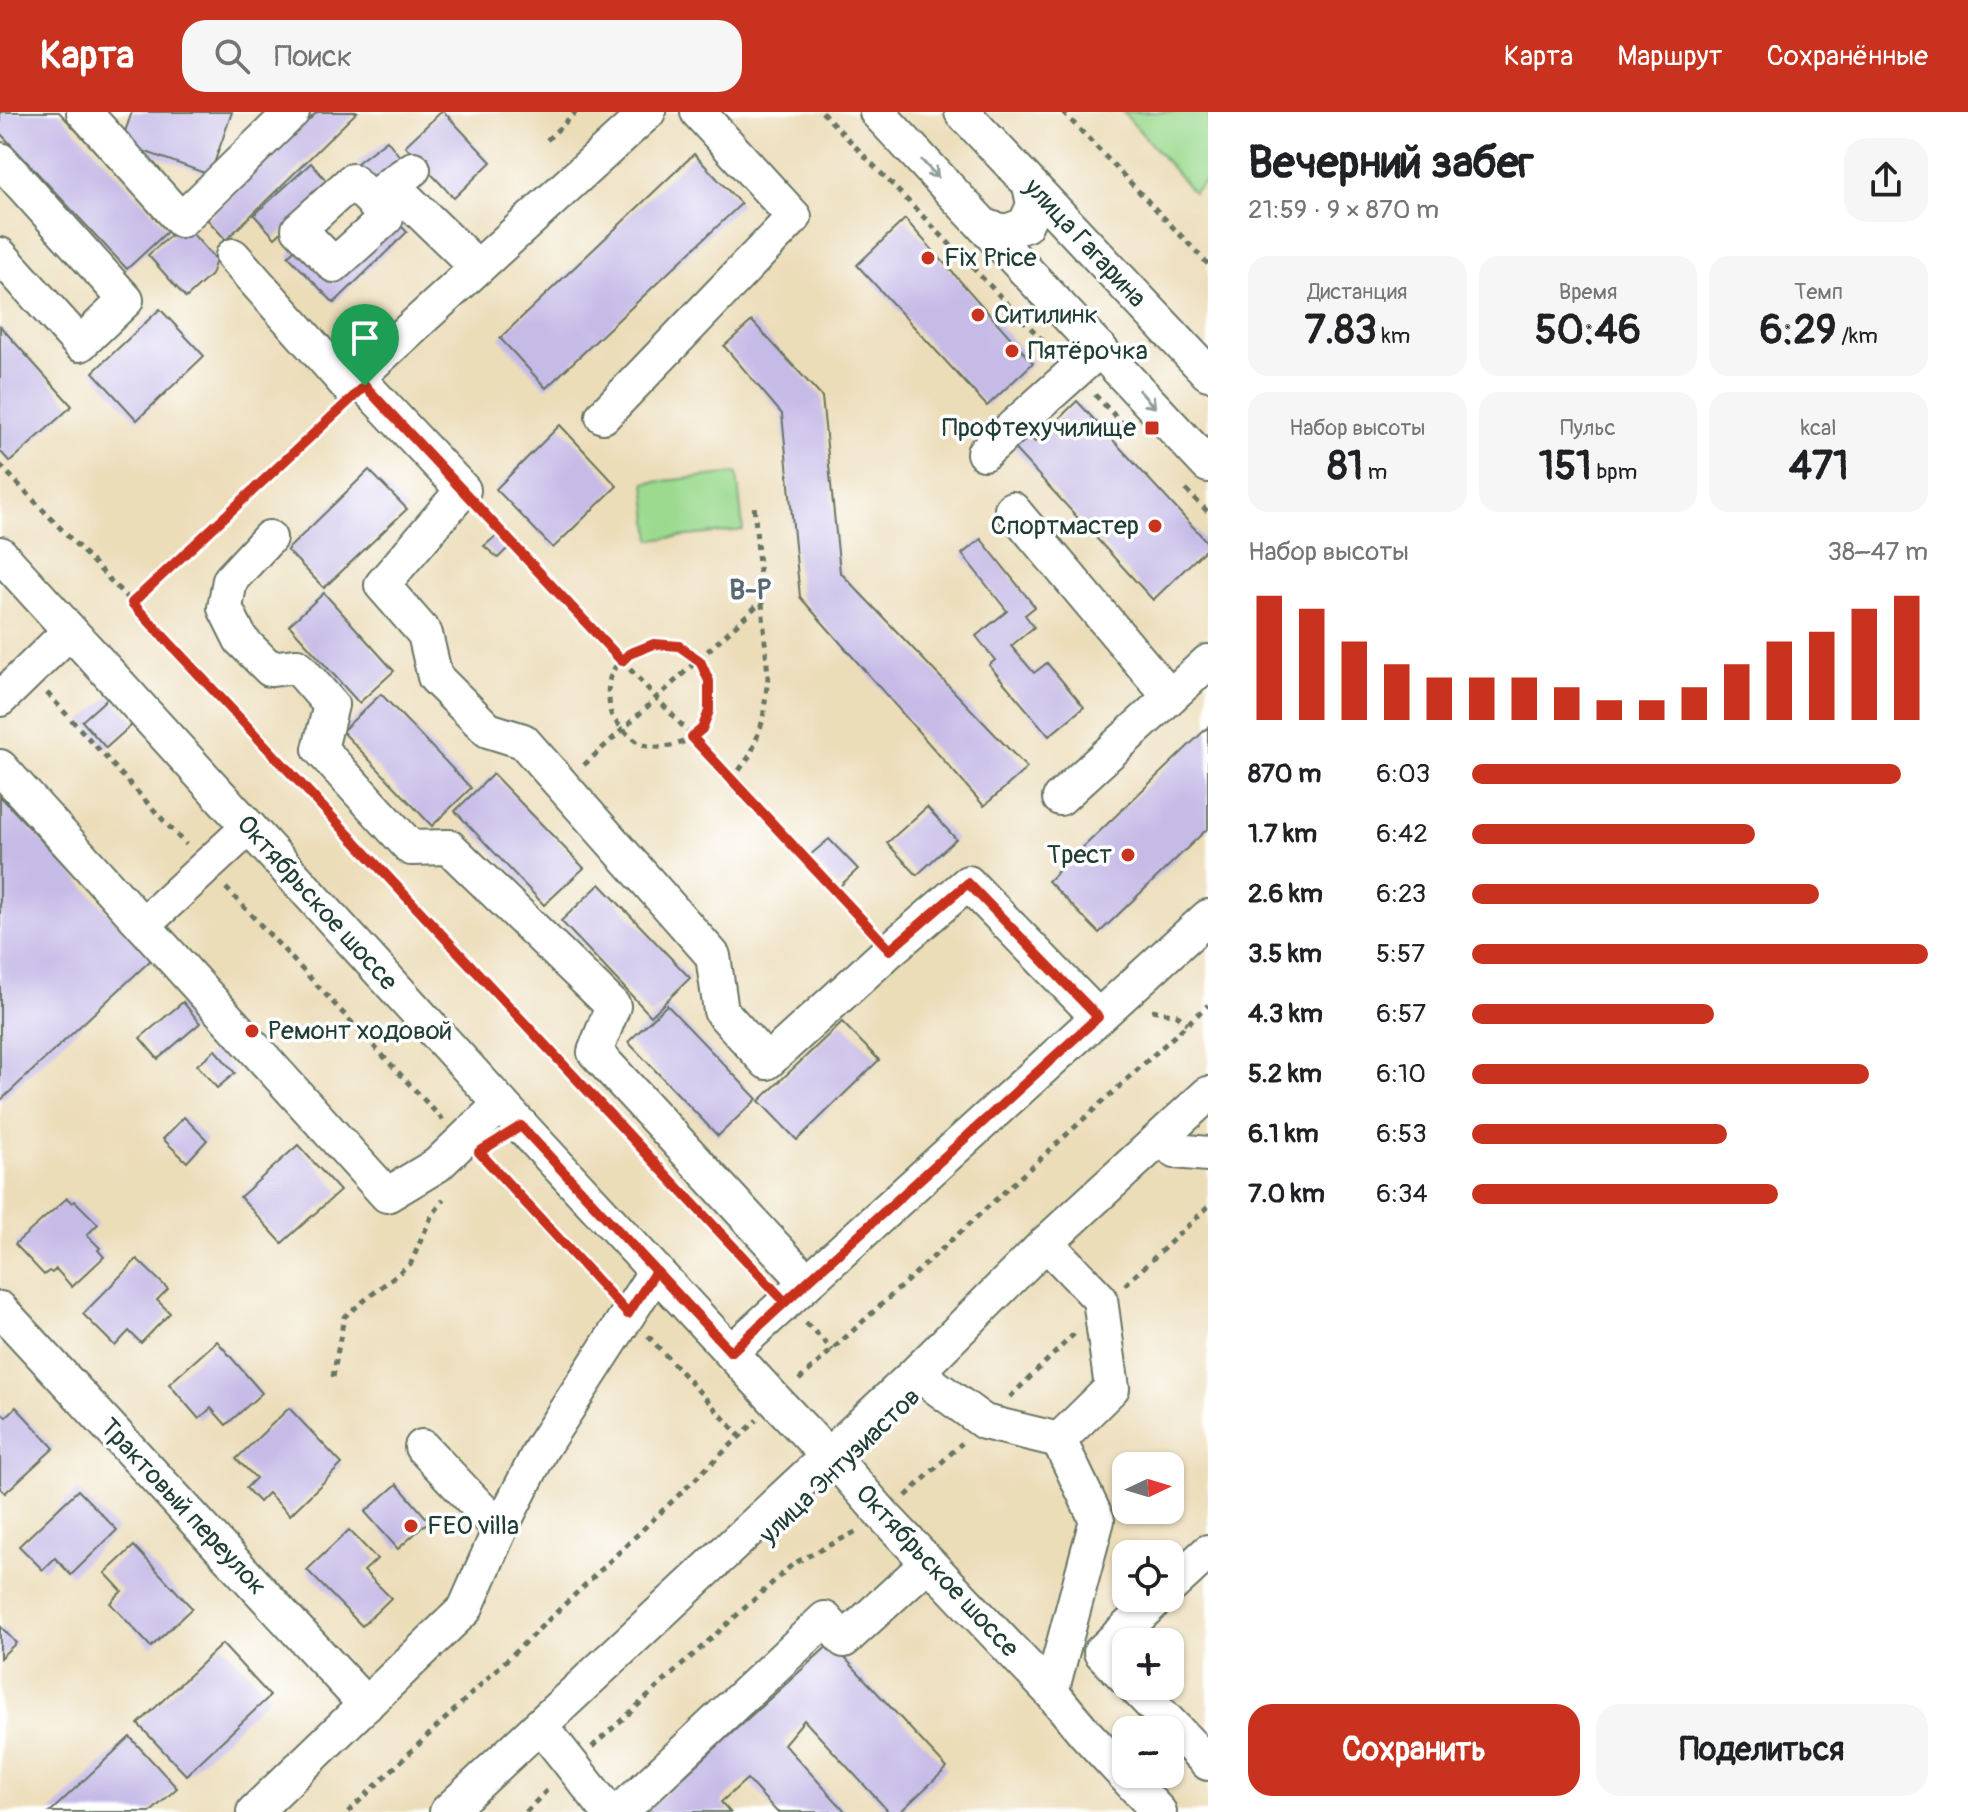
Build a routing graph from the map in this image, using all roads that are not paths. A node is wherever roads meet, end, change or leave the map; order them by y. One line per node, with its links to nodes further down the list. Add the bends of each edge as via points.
1 (84, 112): 2 (street, via 181,220)
2 (292, 112)
3 (648, 112): 13 (street)
4 (698, 112): 17 (street, via 794,217)
5 (877, 112): 10 (street, one-way to 10)
6 (962, 112): 9 (street, улица Гагарина)
7 (0, 160): 11 (street, via 126,300 80,344)
8 (392, 184): 13 (street)
9 (1030, 185): 10 (street, via 1034,205 1025,225 1006,232); 15 (street, улица Гагарина)
10 (985, 227): 14 (street)
11 (0, 255)
12 (233, 256): 16 (street)
13 (477, 267): 16 (street)
14 (1100, 349): 18 (street); 19 (street, one-way to 19)
15 (1208, 373)
16 (356, 386): 32 (street, via 463,490 382,585 425,634 435,677 488,730 523,741 713,956 721,1011 767,1062 968,883)
17 (603, 416)
18 (984, 453)
19 (1208, 465)
20 (1012, 509): 25 (street)
21 (269, 538): 39 (street, via 230,580 225,608 241,640 270,669 297,666 331,705 320,749 411,848 449,847 613,1006 595,1052)
22 (0, 554): 23 (street, Октябрьское шоссе)
23 (70, 631): 26 (street); 29 (street, Октябрьское шоссе)
24 (1208, 662): 25 (street)
25 (1170, 697): 28 (street)
26 (0, 699)
27 (0, 767): 31 (street)
28 (1060, 798)
29 (249, 827): 31 (street); 34 (street, Октябрьское шоссе)
30 (1208, 917): 32 (street)
31 (143, 925): 34 (street, via 387,1195 437,1165)
32 (1098, 1017): 39 (street)
33 (1208, 1094): 37 (street)
34 (501, 1104): 38 (street, Октябрьское шоссе)
35 (1208, 1119): 36 (street, улица Энтузиастов)
36 (1191, 1152): 37 (street, улица Энтузиастов)
37 (1053, 1251): 42 (street, улица Энтузиастов); 43 (street, via 1100,1299 1112,1388)
38 (656, 1271): 41 (street, Октябрьское шоссе); 46 (street, via 541,1449)
39 (796, 1292): 41 (street)
40 (0, 1309): 56 (street, Трактовый переулок)
41 (731, 1352): 45 (street, Октябрьское шоссе)
42 (924, 1376): 43 (street, via 984,1422); 45 (street, улица Энтузиастов)
43 (1059, 1440): 54 (street, via 1097,1520)
44 (422, 1447): 46 (street)
45 (835, 1461): 48 (street, Октябрьское шоссе); 57 (street, улица Энтузиастов); 60 (street)
46 (500, 1529): 56 (street, via 465,1609)
47 (1208, 1552): 49 (street)
48 (928, 1563): 54 (street, Октябрьское шоссе); 63 (street, via 844,1640 825,1619)
49 (1184, 1574)
50 (1143, 1612): 51 (street)
51 (1126, 1628)
52 (1112, 1642): 53 (street, via 1101,1652)
53 (1112, 1663)
54 (1051, 1692): 64 (street, Октябрьское шоссе)
55 (1147, 1700): 58 (street)
56 (366, 1705): 59 (street)
57 (551, 1739): 61 (street, улица Энтузиастов); 62 (street)
58 (1208, 1763)
59 (254, 1812)
60 (447, 1812)
61 (472, 1812)
62 (609, 1812)
63 (620, 1812)
64 (1159, 1812)

